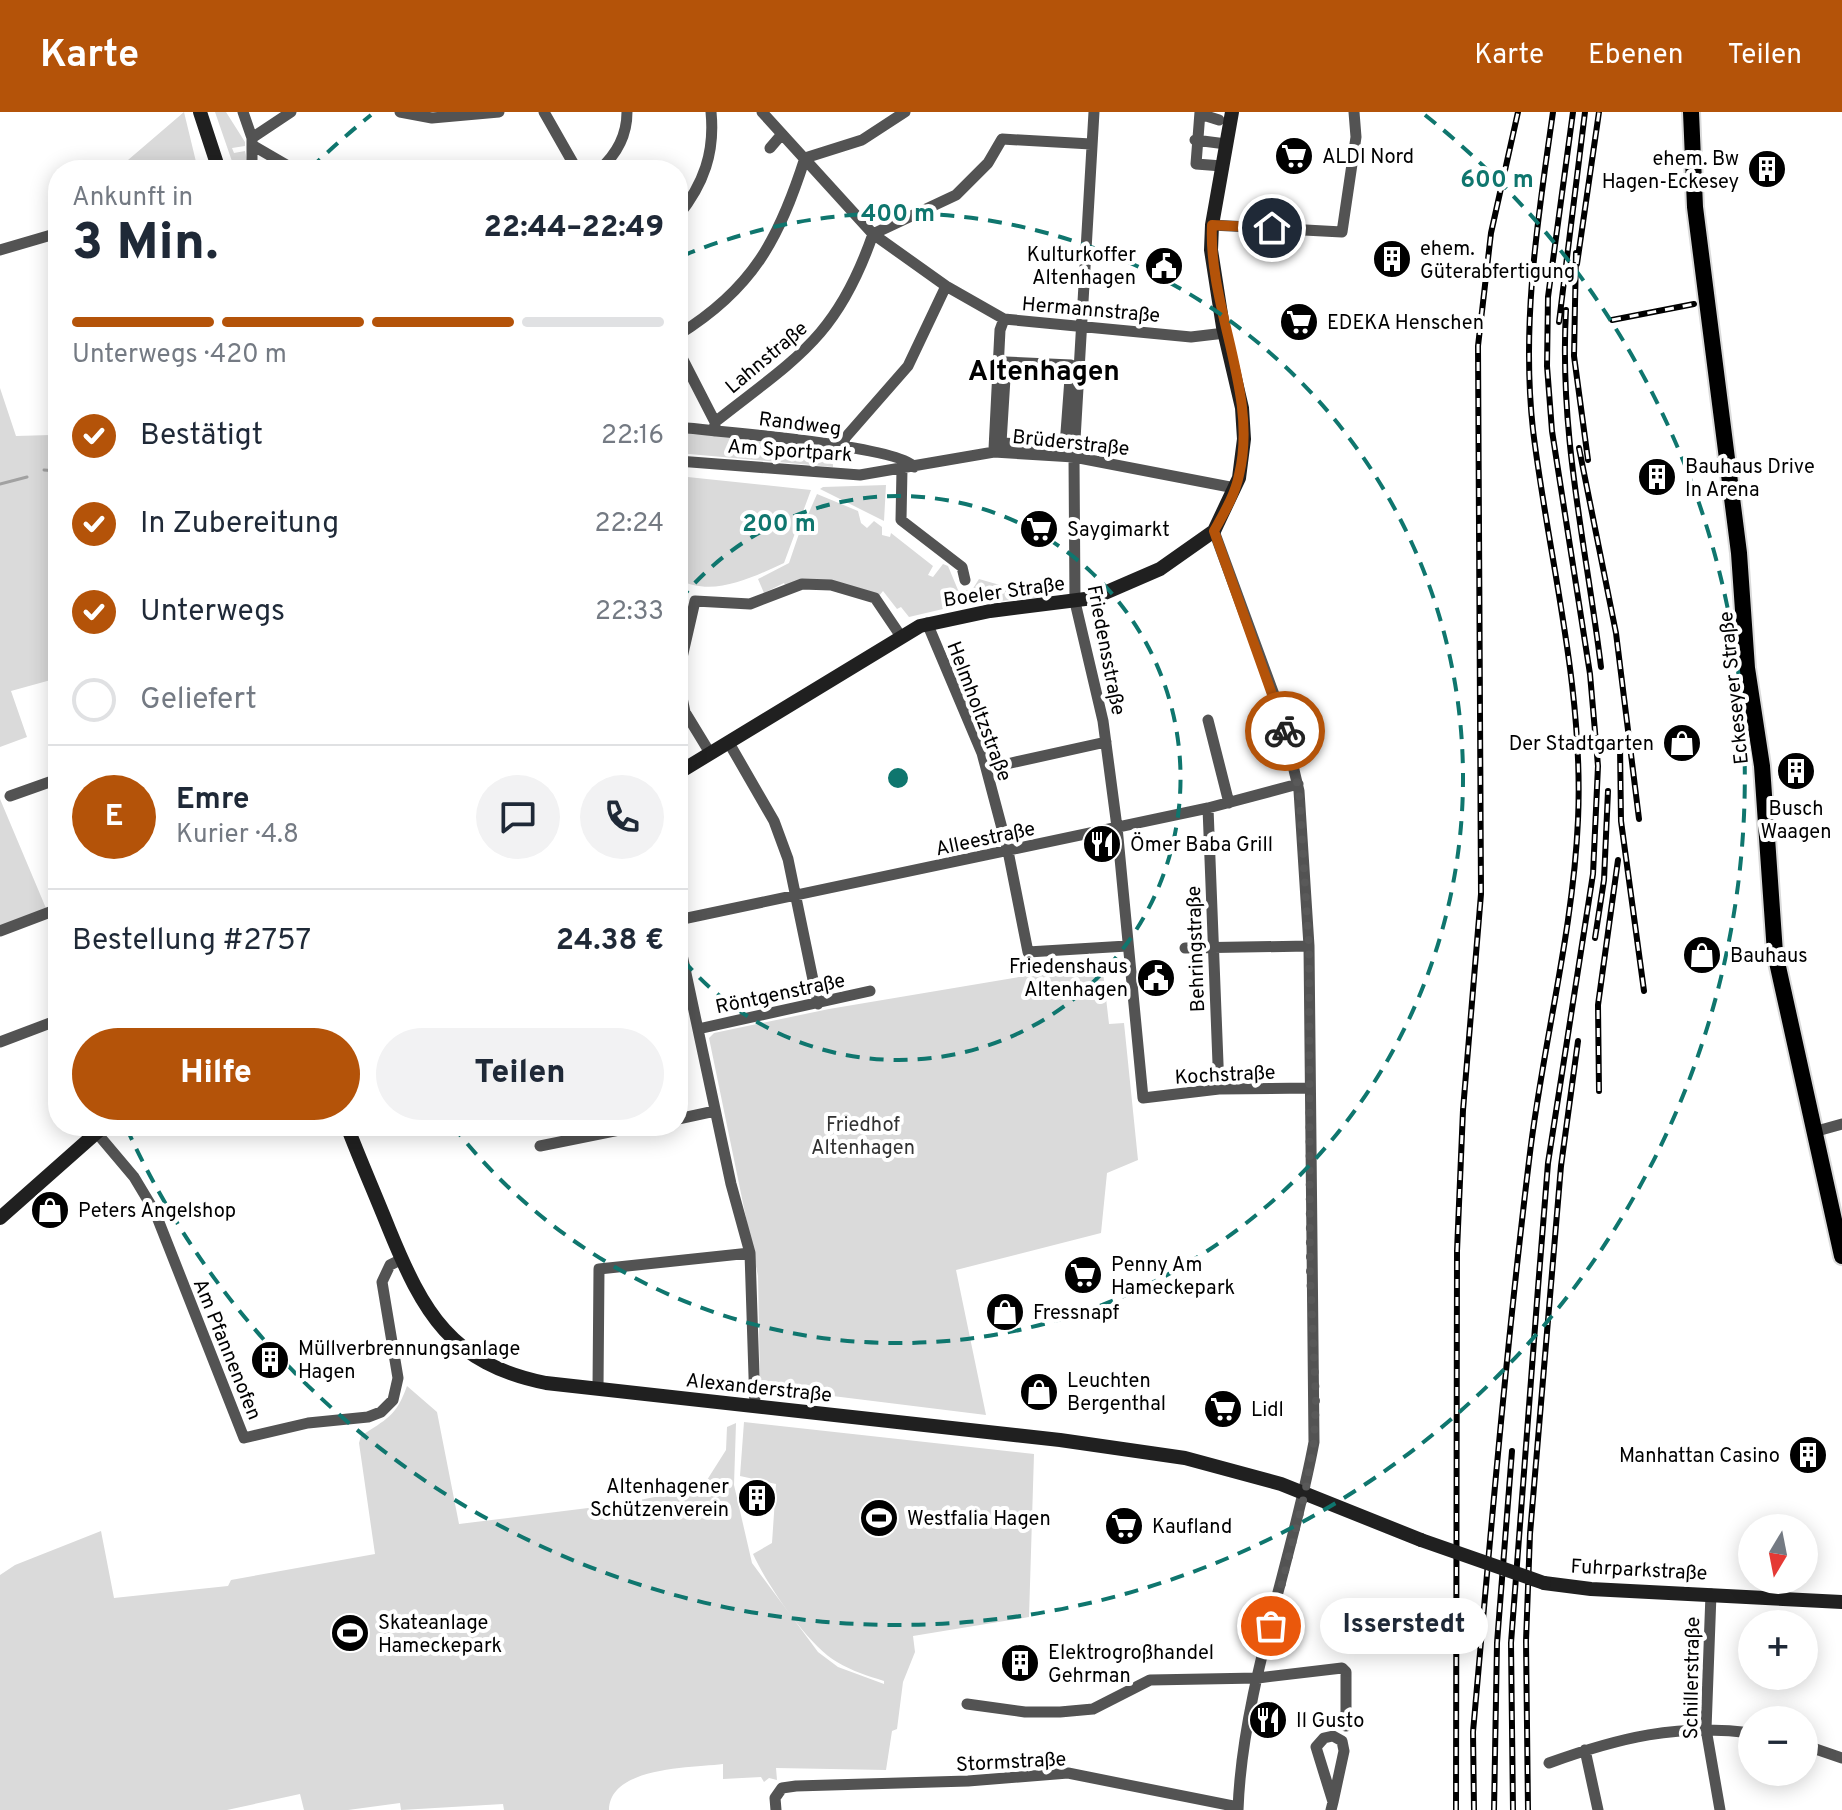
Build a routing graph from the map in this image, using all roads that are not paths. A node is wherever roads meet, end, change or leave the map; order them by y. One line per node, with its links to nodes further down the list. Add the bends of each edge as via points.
1 (200, 112): 23 (main road)
2 (243, 112): 18 (street)
3 (291, 112): 18 (street)
4 (400, 112): 5 (street, via 455,118)
5 (499, 112)
6 (544, 112): 26 (street)
7 (627, 112): 27 (street, via 627,125)
8 (711, 112): 29 (street, via 711,157)
9 (762, 112): 16 (street, Hermannstraße)
10 (905, 112): 22 (street, via 862,140)
11 (1094, 112): 19 (street, Friedensstraße)
12 (1354, 112): 30 (street, via 1356,137 1342,232)
13 (1691, 112): 89 (main road, Eckeseyer Straße, via 1695,207 1762,766 1775,953)
14 (1200, 113): 15 (street); 17 (street)
15 (1225, 116): 20 (main road)
16 (782, 134): 21 (street); 22 (street, Hermannstraße)
17 (1195, 140): 20 (street); 28 (street, via 1196,164)
18 (252, 142): 24 (street); 25 (street)
19 (1091, 144): 31 (street, via 1002,139 988,163 956,195); 36 (street, Friedensstraße)
20 (1226, 144): 28 (main road)
21 (770, 148)
22 (805, 158): 31 (street, Hermannstraße); 37 (street, via 786,217 750,274)
23 (216, 160)
24 (252, 160)
25 (280, 160)
26 (571, 160)
27 (609, 160)
28 (1222, 166): 30 (main road)
29 (688, 203)
30 (1212, 225): 38 (main road, via 1213,274)
31 (873, 234): 34 (street, Hermannstraße); 40 (street, Lahnstraße, via 861,268 823,333)
32 (48, 236): 33 (street)
33 (0, 250)
34 (946, 286): 35 (street, Hermannstraße); 42 (street, via 908,366)
35 (1004, 319): 36 (street, Hermannstraße); 44 (street)
36 (1082, 325): 38 (street, Hermannstraße, via 1191,337); 45 (street, Friedensstraße)
37 (688, 328)
38 (1225, 333): 48 (main road, via 1244,421)
39 (688, 371): 40 (street)
40 (715, 426): 41 (street, Randweg); 42 (street, Randweg)
41 (688, 427)
42 (843, 446): 47 (street, Randweg, via 906,459)
43 (1065, 446): 43 (street, via 1001,443 1006,362 1071,365)
44 (994, 452): 45 (street, Brüderstraße); 47 (street, Brüderstraße)
45 (1074, 457): 48 (street, Brüderstraße); 51 (street, Friedensstraße)
46 (688, 462): 47 (street, Am Sportpark, via 835,475)
47 (908, 468): 50 (street, via 901,520 962,567)
48 (1235, 488): 49 (main road)
49 (1214, 531): 51 (main road, Boeler Straße, via 1160,569); 63 (street, via 1280,711)
50 (965, 580)
51 (1075, 602): 53 (main road, Boeler Straße); 57 (street, Friedensstraße)
52 (688, 623): 54 (street, via 693,603 750,604 802,584 831,585 875,598)
53 (927, 623): 54 (main road, Boeler Straße); 68 (street, Helmholtzstraße, via 982,753)
54 (900, 635): 58 (main road, Boeler Straße)
55 (688, 717): 59 (street)
56 (1208, 720): 65 (street)
57 (1106, 742): 60 (street); 67 (street, Friedensstraße)
58 (729, 743): 59 (main road, Boeler Straße); 69 (street, via 774,821)
59 (710, 753): 61 (main road, Boeler Straße)
60 (1011, 763)
61 (688, 767)
62 (48, 783): 64 (street)
63 (1298, 784): 65 (street, Alleestraße); 75 (street)
64 (10, 796)
65 (1229, 803): 66 (street, Alleestraße)
66 (1208, 808): 67 (street, Alleestraße); 74 (street, Behringstraße)
67 (1117, 827): 68 (street, Alleestraße); 73 (street, Friedensstraße)
68 (1008, 851): 69 (street, Alleestraße); 73 (street, Helmholtzstraße, via 1028,952)
69 (798, 897): 71 (street, Alleestraße); 79 (street)
70 (48, 913): 72 (street)
71 (688, 918)
72 (0, 931)
73 (1127, 946): 85 (street, Friedensstraße)
74 (1213, 946): 75 (street); 76 (street); 84 (street, Behringstraße)
75 (1309, 946): 83 (street)
76 (1185, 948)
77 (688, 982): 81 (street)
78 (870, 991): 79 (street, Röntgenstraße)
79 (818, 1004): 81 (street, Röntgenstraße)
80 (48, 1024): 82 (street)
81 (698, 1029): 86 (street)
82 (0, 1042)
83 (1309, 1088): 84 (street, Kochstraße); 101 (street, via 1316,1400)
84 (1219, 1089): 85 (street, Kochstraße)
85 (1143, 1098)
86 (715, 1111): 87 (street); 96 (street)
87 (688, 1117)
88 (1842, 1124): 89 (street)
89 (1817, 1131): 97 (main road, Eckeseyer Straße)
90 (92, 1136): 95 (main road)
91 (105, 1136): 98 (street, Am Pfannenofen, via 155,1212 244,1438 308,1423 368,1417 387,1407 398,1378 382,1282 390,1265)
92 (351, 1136): 98 (main road, Alexanderstraße)
93 (590, 1136): 94 (street)
94 (540, 1146)
95 (0, 1218)
96 (750, 1253): 99 (street, via 599,1269); 100 (street)
97 (1842, 1256)
98 (402, 1259): 99 (main road, Alexanderstraße, via 433,1319 478,1359 531,1381)
99 (598, 1389): 100 (main road, Alexanderstraße)
100 (755, 1406): 101 (main road, Alexanderstraße, via 1119,1447 1209,1463)
101 (1305, 1493): 102 (main road, Fuhrparkstraße, bridge, via 1544,1583); 104 (street)
102 (1711, 1594): 103 (main road, Fuhrparkstraße); 107 (street, Schillerstraße)
103 (1842, 1602)
104 (1258, 1678): 105 (street, via 1150,1680 1093,1709 1071,1711 1025,1712); 106 (street, via 1342,1668); 114 (street)
105 (967, 1704)
106 (1346, 1726)
107 (1706, 1729): 108 (street); 109 (street, via 1627,1736); 117 (street, Schillerstraße)
108 (1738, 1732)
109 (1585, 1750): 112 (street); 116 (street)
110 (1818, 1750): 111 (street)
111 (1842, 1758)
112 (1549, 1763)
113 (1332, 1806): 113 (street, via 1344,1751 1342,1741 1333,1736 1316,1747)
114 (1238, 1808): 115 (street, Stormstraße, via 1068,1773 782,1788 775,1798)
115 (776, 1810)
116 (1598, 1810)
117 (1720, 1810)

